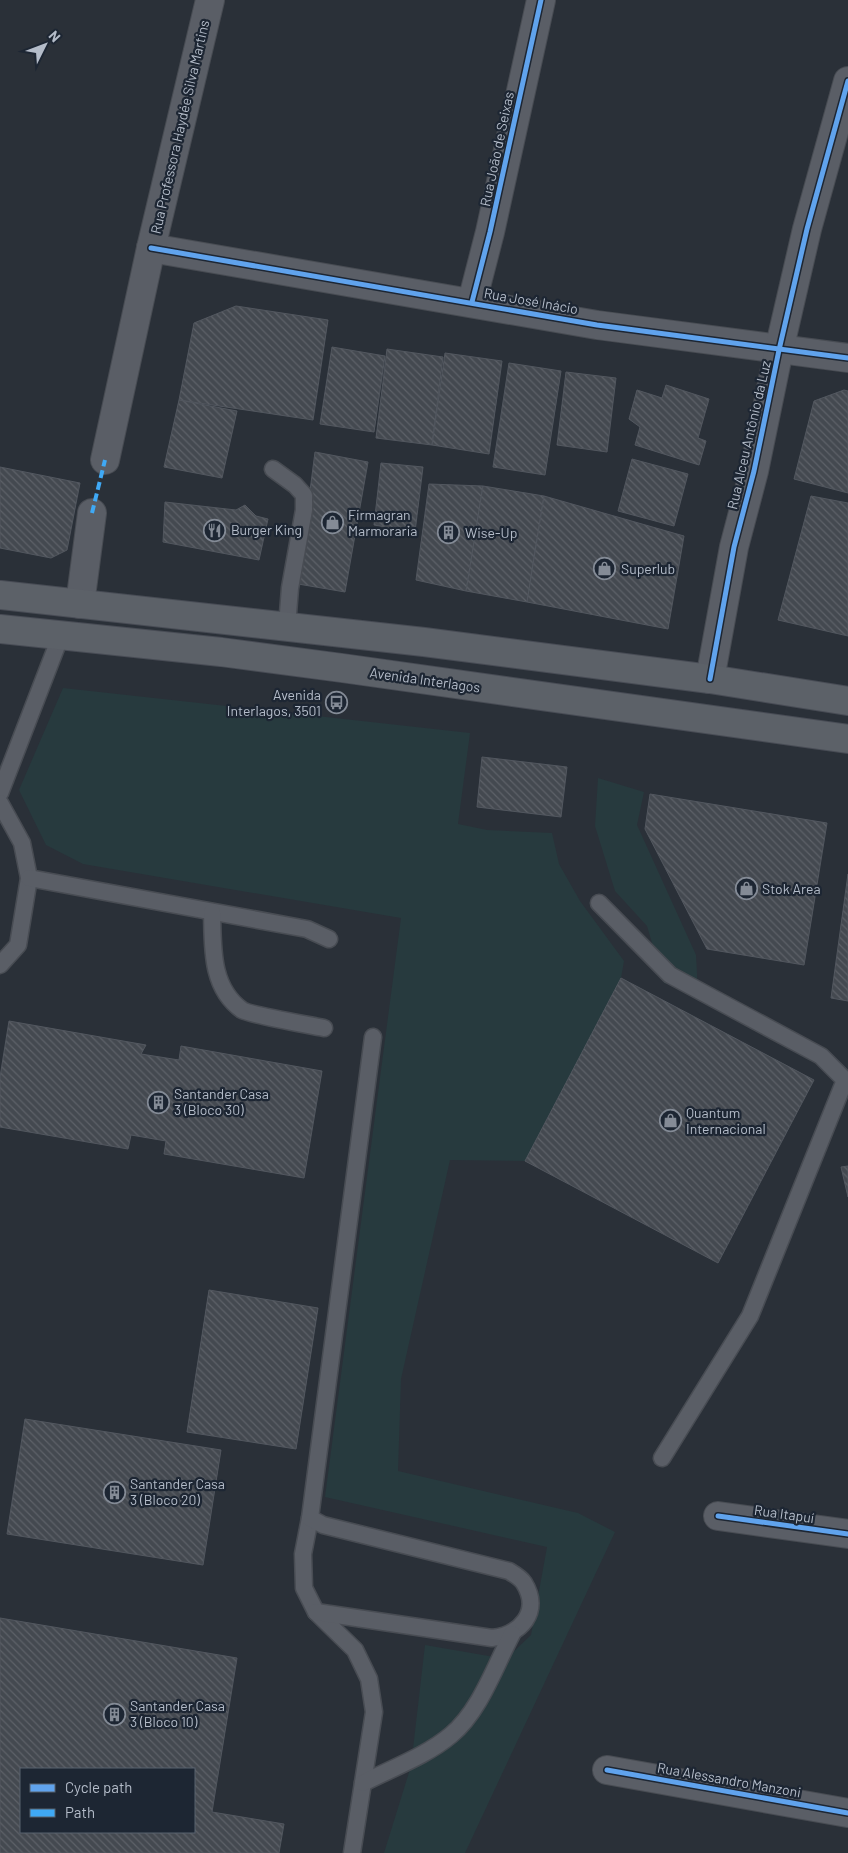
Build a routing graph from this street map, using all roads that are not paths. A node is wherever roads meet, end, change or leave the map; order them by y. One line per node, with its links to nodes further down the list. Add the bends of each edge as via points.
1 (210, 0): 4 (street, Rua Professora Haydée Silva Martins)
2 (541, 0): 5 (street, Rua João de Seixas)
3 (848, 81): 6 (street, Rua Alceu Antônio da Luz, via 807,229)
4 (152, 248): 5 (street, Rua José Inácio); 8 (street, Rua Professora Haydée Silva Martins)
5 (472, 302): 6 (street, Rua José Inácio)
6 (779, 350): 7 (street, Rua José Inácio); 16 (street, Rua Alceu Antônio da Luz, via 754,471 734,547)
7 (848, 358)
8 (105, 460)
9 (273, 469): 13 (lane, via 304,495)
10 (92, 512): 12 (street)
11 (0, 595): 12 (main road)
12 (80, 604): 13 (main road)
13 (287, 626): 16 (main road)
14 (0, 629): 15 (main road, Avenida Interlagos)
15 (61, 635): 18 (main road, Avenida Interlagos, via 342,668); 19 (lane)
16 (710, 679): 17 (main road)
17 (848, 701)
18 (848, 739)
19 (0, 793)
20 (0, 803): 21 (lane, via 22,843)
21 (29, 878): 23 (lane); 25 (lane, via 18,945)
22 (599, 902): 28 (lane, via 670,975 821,1056 845,1080 750,1316)
23 (212, 912): 24 (lane, via 307,929); 26 (lane, via 214,965 225,992 243,1011)
24 (329, 939)
25 (0, 965)
26 (324, 1028)
27 (373, 1037): 30 (lane)
28 (662, 1458)
29 (718, 1516): 31 (street, Rua Itapuí)
30 (310, 1518): 32 (lane, via 304,1554 304,1588); 33 (lane, via 323,1525 509,1571 524,1582 529,1596 525,1621)
31 (848, 1534)
32 (316, 1612): 33 (lane, via 492,1638); 35 (lane, via 355,1650 369,1679 374,1712)
33 (512, 1634): 35 (lane, via 464,1722 451,1735)
34 (607, 1770): 36 (street, Rua Alessandro Manzoni)
35 (363, 1783): 37 (lane)
36 (848, 1813)
37 (352, 1853)

